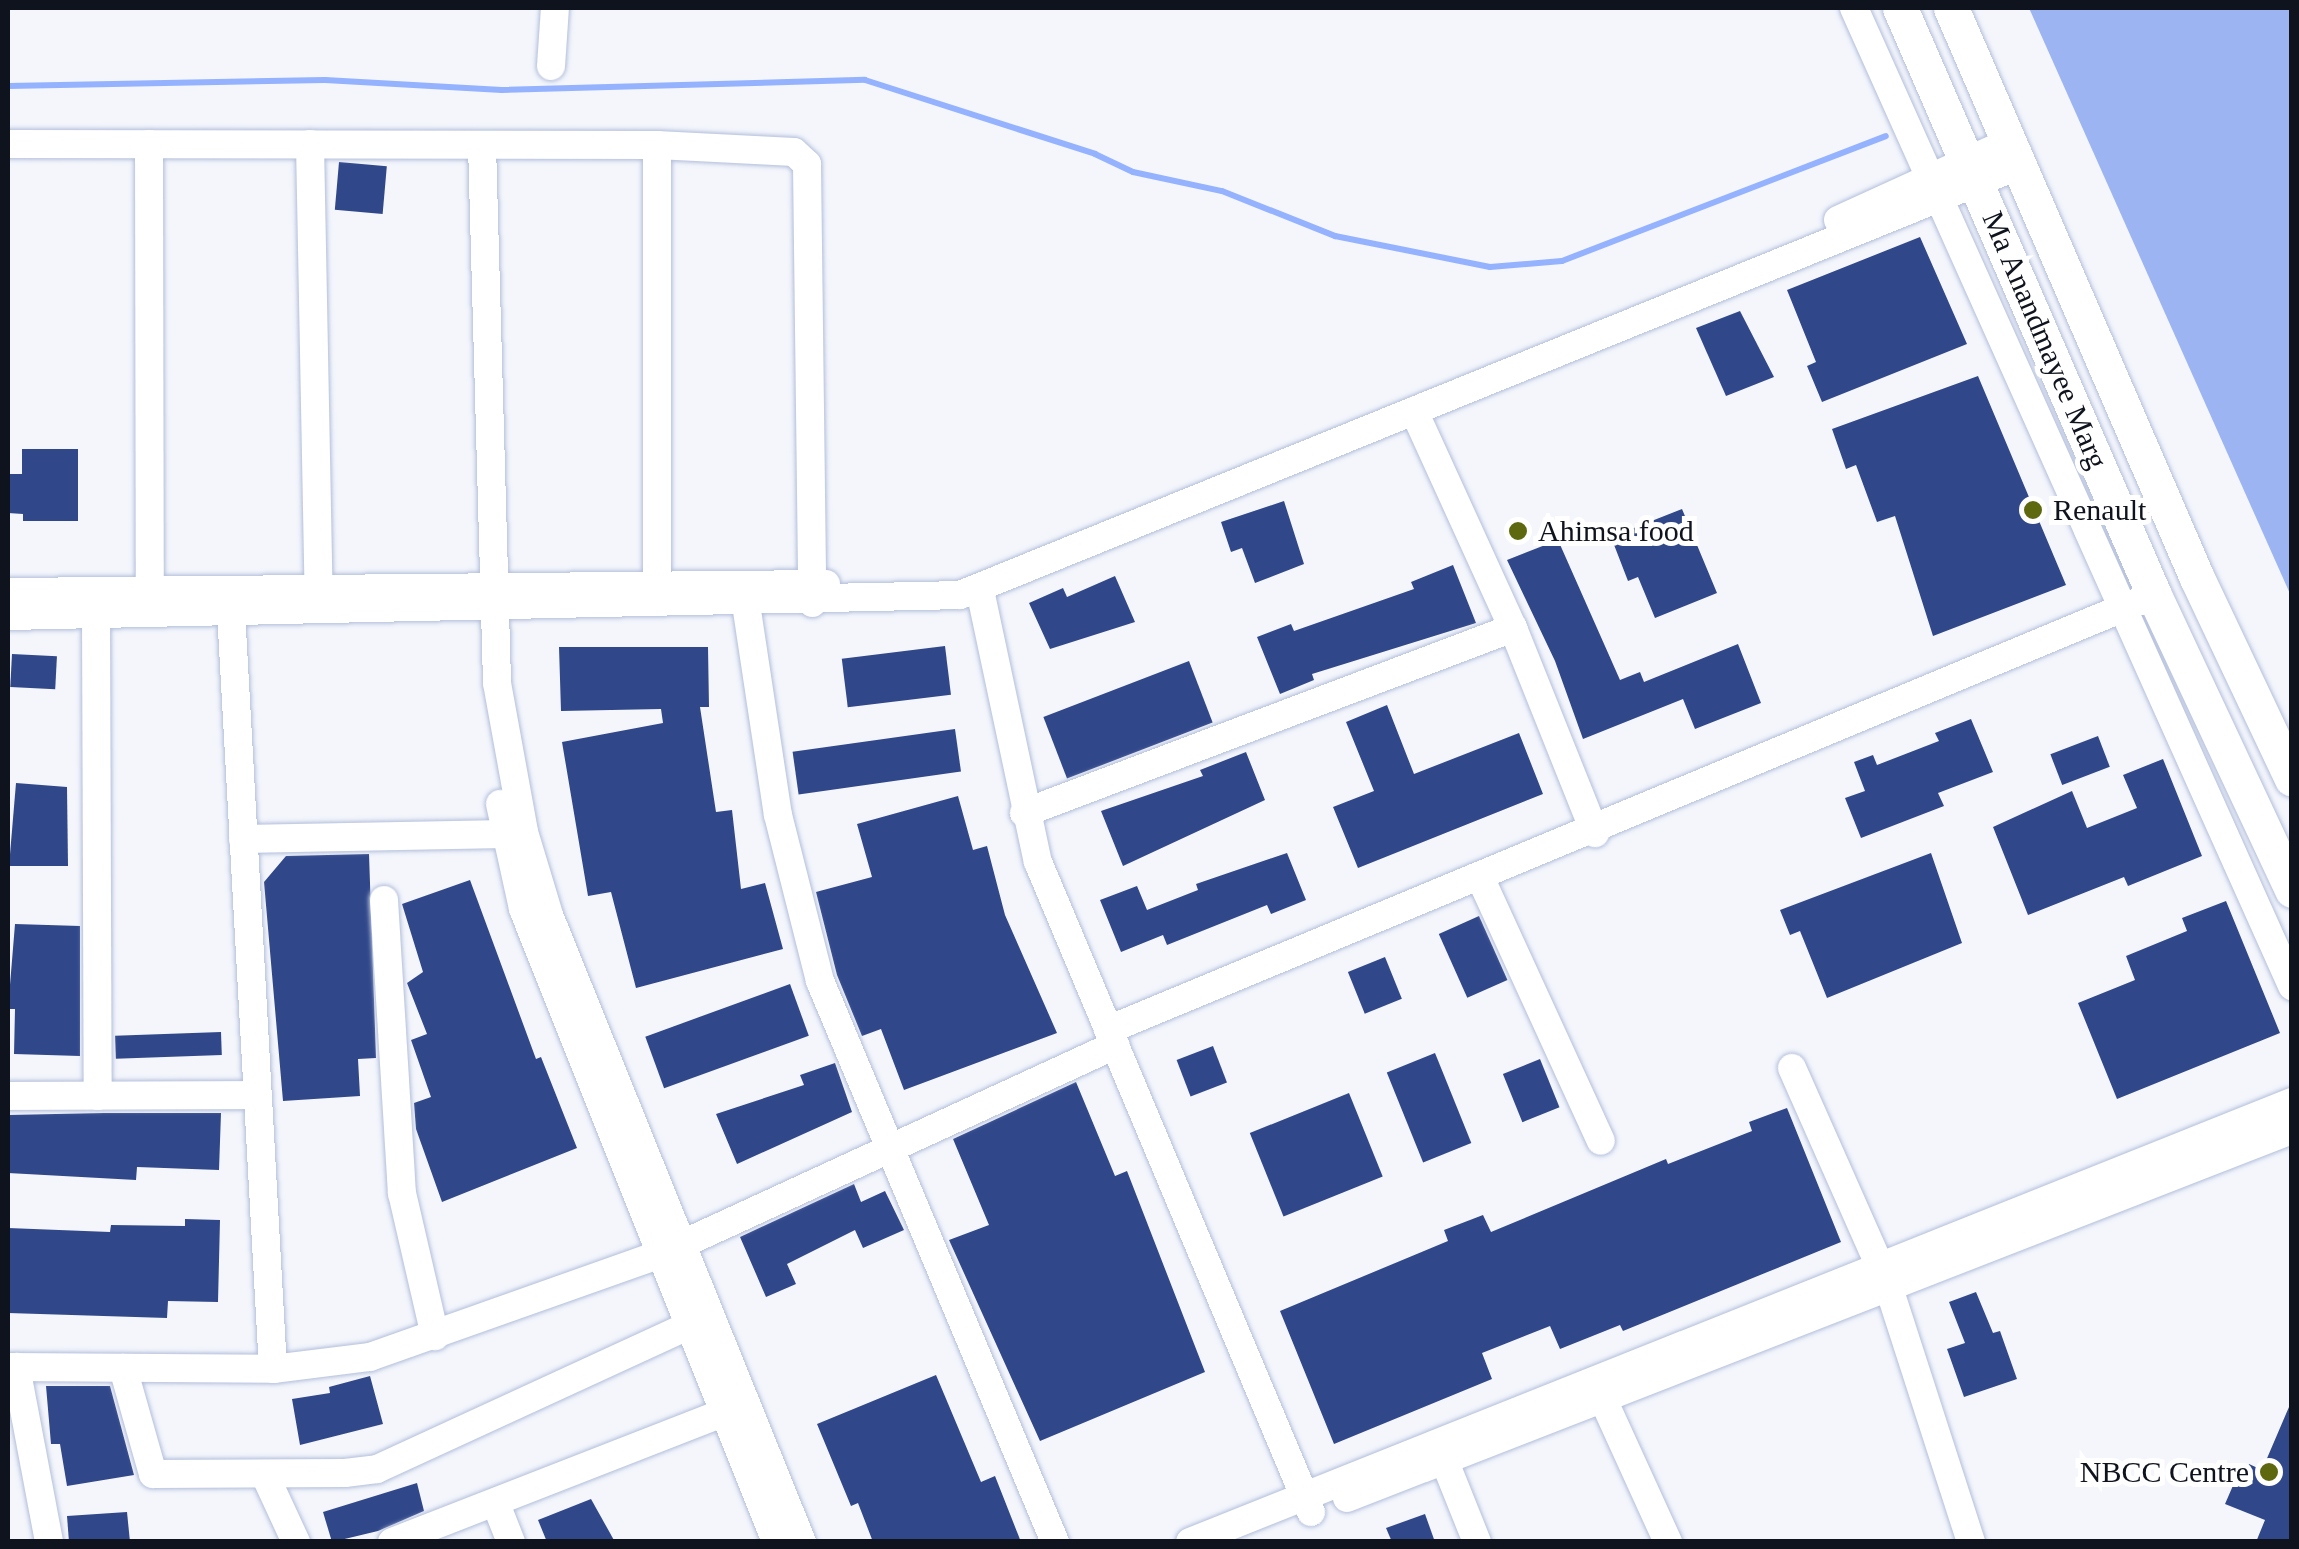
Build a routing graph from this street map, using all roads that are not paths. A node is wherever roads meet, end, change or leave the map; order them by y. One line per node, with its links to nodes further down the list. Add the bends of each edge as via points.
1 (556, 8): 5 (street)
2 (1854, 8): 13 (street)
3 (1900, 8): 12 (main road, Ma Anandmayee Marg)
4 (1951, 8): 11 (main road, Ma Anandmayee Marg)
5 (551, 66)
6 (8, 144): 7 (street)
7 (149, 144): 8 (street); 21 (street)
8 (310, 144): 9 (street); 20 (street)
9 (482, 145): 10 (street); 19 (street)
10 (656, 145): 17 (street); 18 (street, via 794,152 808,164)
11 (2014, 154): 12 (street); 29 (main road, Ma Anandmayee Marg)
12 (1973, 173): 13 (street); 22 (main road, Ma Anandmayee Marg)
13 (1935, 190): 14 (street); 18 (street, via 986,572 956,581); 22 (street)
14 (1414, 411): 15 (street); 27 (street)
15 (980, 590): 18 (street); 30 (street)
16 (8, 592): 21 (street)
17 (657, 594): 18 (street); 19 (street); 23 (street)
18 (812, 594): 23 (street)
19 (492, 596): 20 (street); 28 (street)
20 (319, 598): 21 (street); 24 (street)
21 (150, 601): 24 (street); 25 (street)
22 (2138, 603): 31 (street); 35 (main road, Ma Anandmayee Marg); 37 (street)
23 (746, 604): 46 (street, via 778,816 820,981)
24 (230, 612): 33 (street)
25 (96, 614): 26 (street); 42 (street)
26 (8, 616)
27 (1513, 628): 30 (street); 31 (street)
28 (497, 684): 32 (street, via 490,709); 47 (street, via 531,862)
29 (2292, 780)
30 (1024, 813): 38 (street)
31 (1595, 832): 34 (street)
32 (505, 834): 33 (street); 47 (street, via 523,909)
33 (243, 839): 40 (street)
34 (1480, 878): 38 (street); 45 (street)
35 (2292, 890)
36 (384, 900): 50 (street, via 402,1192)
37 (2292, 986)
38 (1112, 1038): 46 (street); 58 (street)
39 (1792, 1068): 48 (street)
40 (258, 1095): 42 (street); 53 (street)
41 (8, 1096): 42 (street)
42 (98, 1096)
43 (2292, 1102): 48 (street)
44 (2292, 1130): 48 (street)
45 (1601, 1140)
46 (892, 1148): 47 (street); 66 (street)
47 (674, 1248): 49 (street); 50 (street); 65 (street)
48 (1884, 1275): 54 (street); 71 (street)
49 (692, 1324): 55 (street); 57 (street, via 378,1469)
50 (434, 1336): 53 (street, via 370,1357)
51 (12, 1367): 52 (street); 60 (street)
52 (123, 1368): 53 (street); 57 (street, via 153,1474)
53 (273, 1369)
54 (1599, 1390): 56 (street); 58 (street); 70 (street)
55 (725, 1412): 59 (street); 64 (street)
56 (1445, 1462): 58 (street); 69 (street)
57 (266, 1476): 61 (street)
58 (1308, 1503): 67 (street); 68 (street)
59 (496, 1504): 62 (street); 63 (street)
60 (49, 1542)
61 (296, 1542)
62 (392, 1542)
63 (511, 1542)
64 (776, 1542)
65 (802, 1542)
66 (1055, 1542)
67 (1190, 1542)
68 (1237, 1542)
69 (1477, 1542)
70 (1668, 1542)
71 (1971, 1542)

